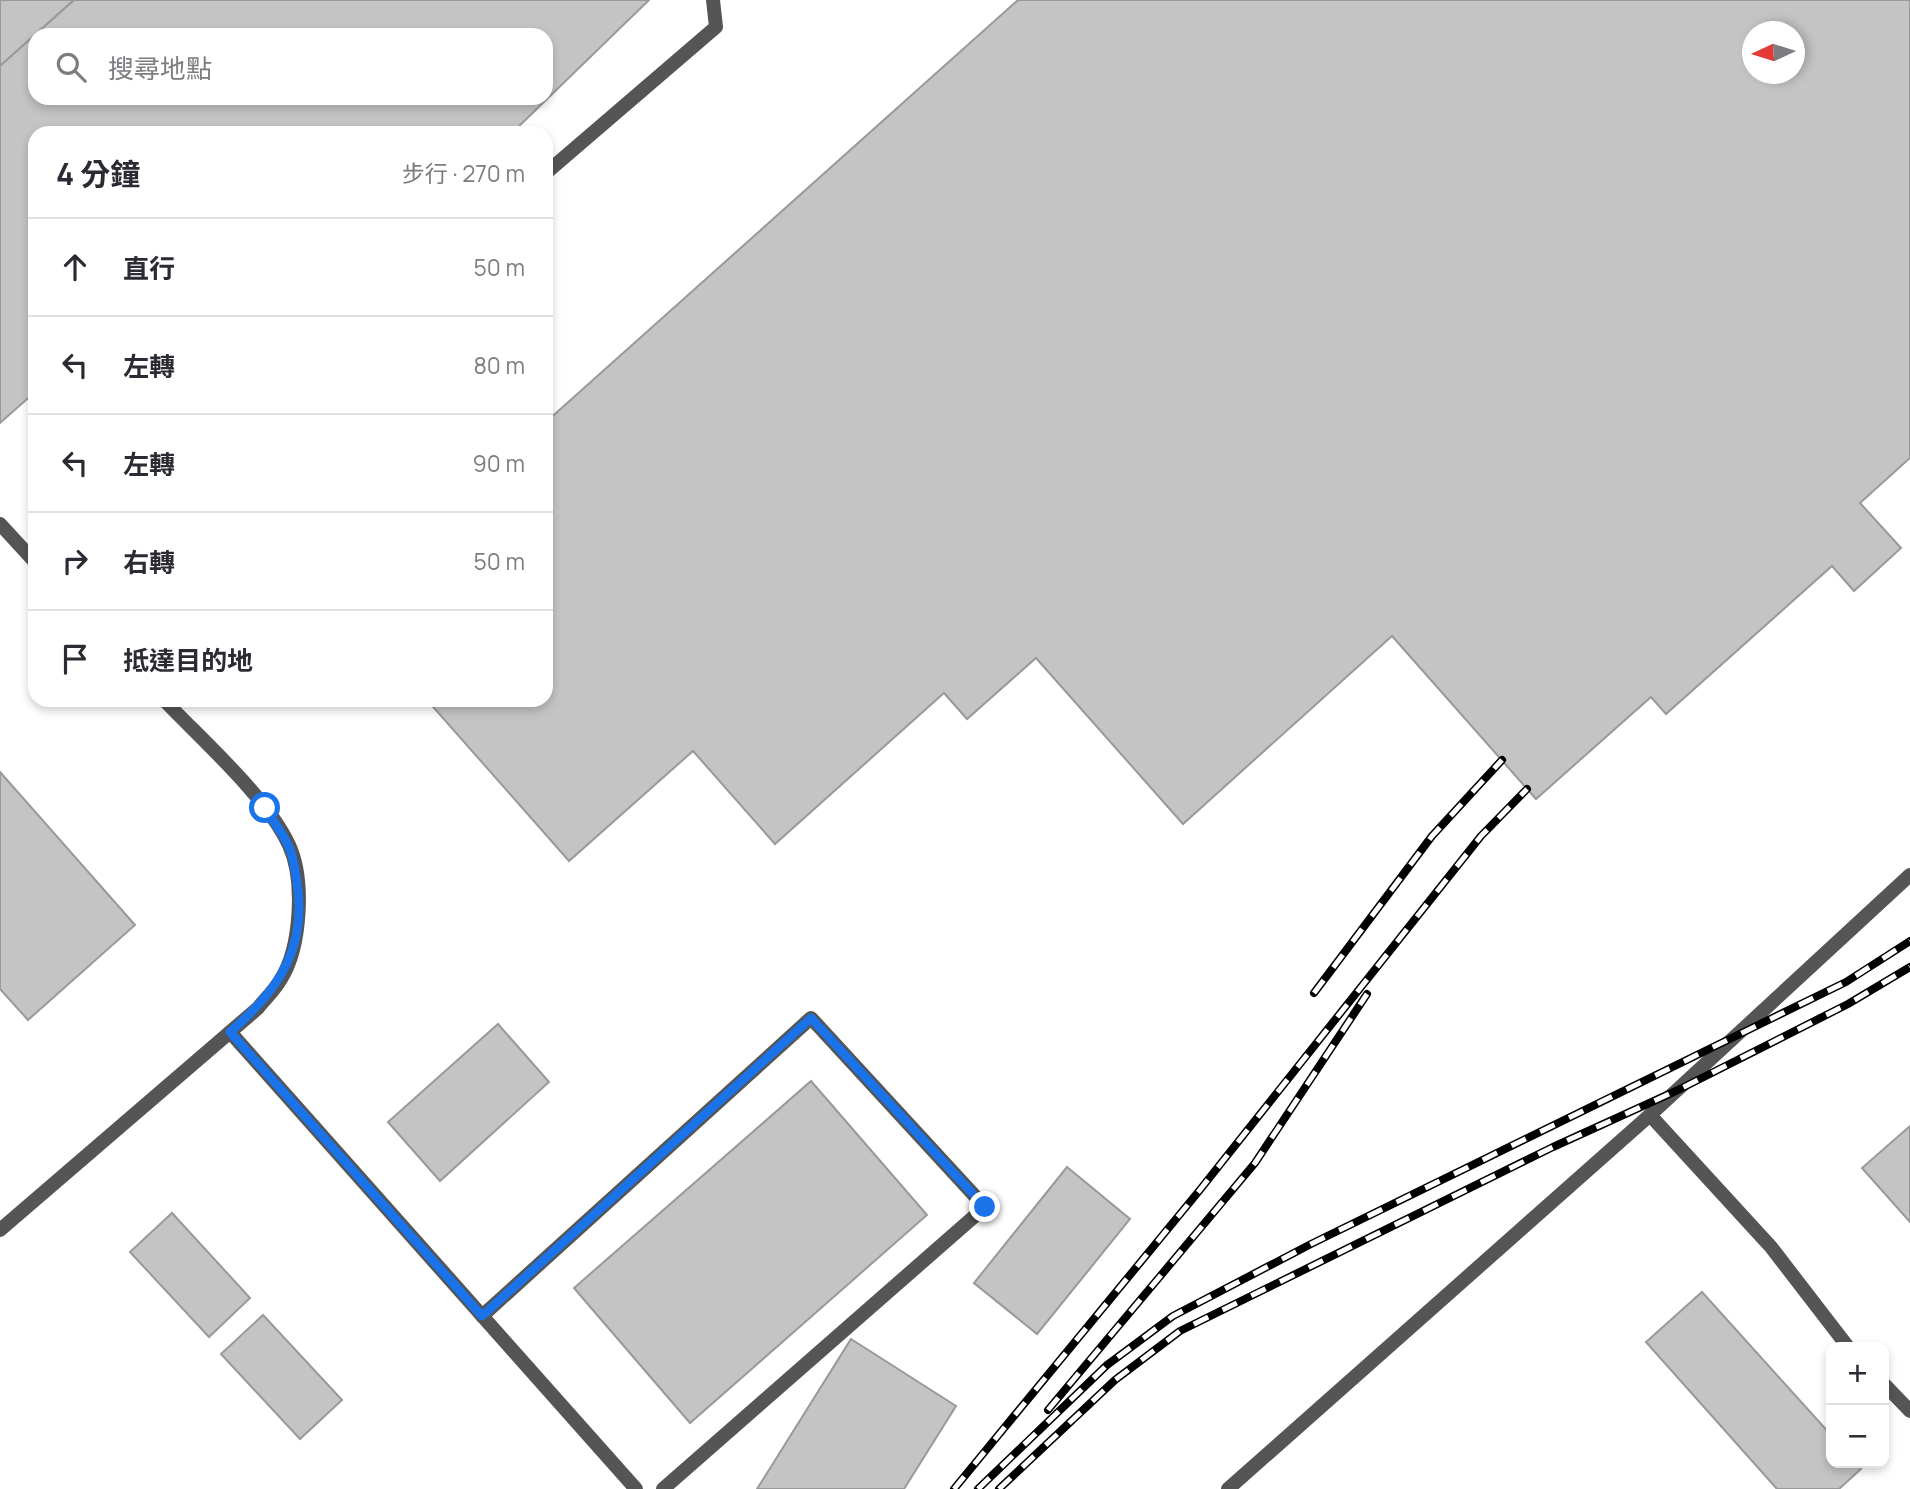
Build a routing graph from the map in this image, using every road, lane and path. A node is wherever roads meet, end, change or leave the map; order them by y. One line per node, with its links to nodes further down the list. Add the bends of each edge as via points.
1 (713, 0): 2 (lane, via 716,27)
2 (553, 167)
3 (0, 524): 4 (lane)
4 (28, 554)
5 (171, 707): 7 (lane, via 265,808 290,846 298,891 297,940 282,978 258,1008)
6 (1910, 875): 8 (lane)
7 (230, 1032): 9 (lane); 10 (lane)
8 (1650, 1115): 11 (lane, via 1771,1247); 16 (lane)
9 (0, 1230)
10 (482, 1316): 14 (lane); 15 (lane, via 811,1018 985,1207)
11 (1844, 1342)
12 (1889, 1389): 13 (lane)
13 (1910, 1411)
14 (636, 1489)
15 (663, 1489)
16 (1228, 1489)

